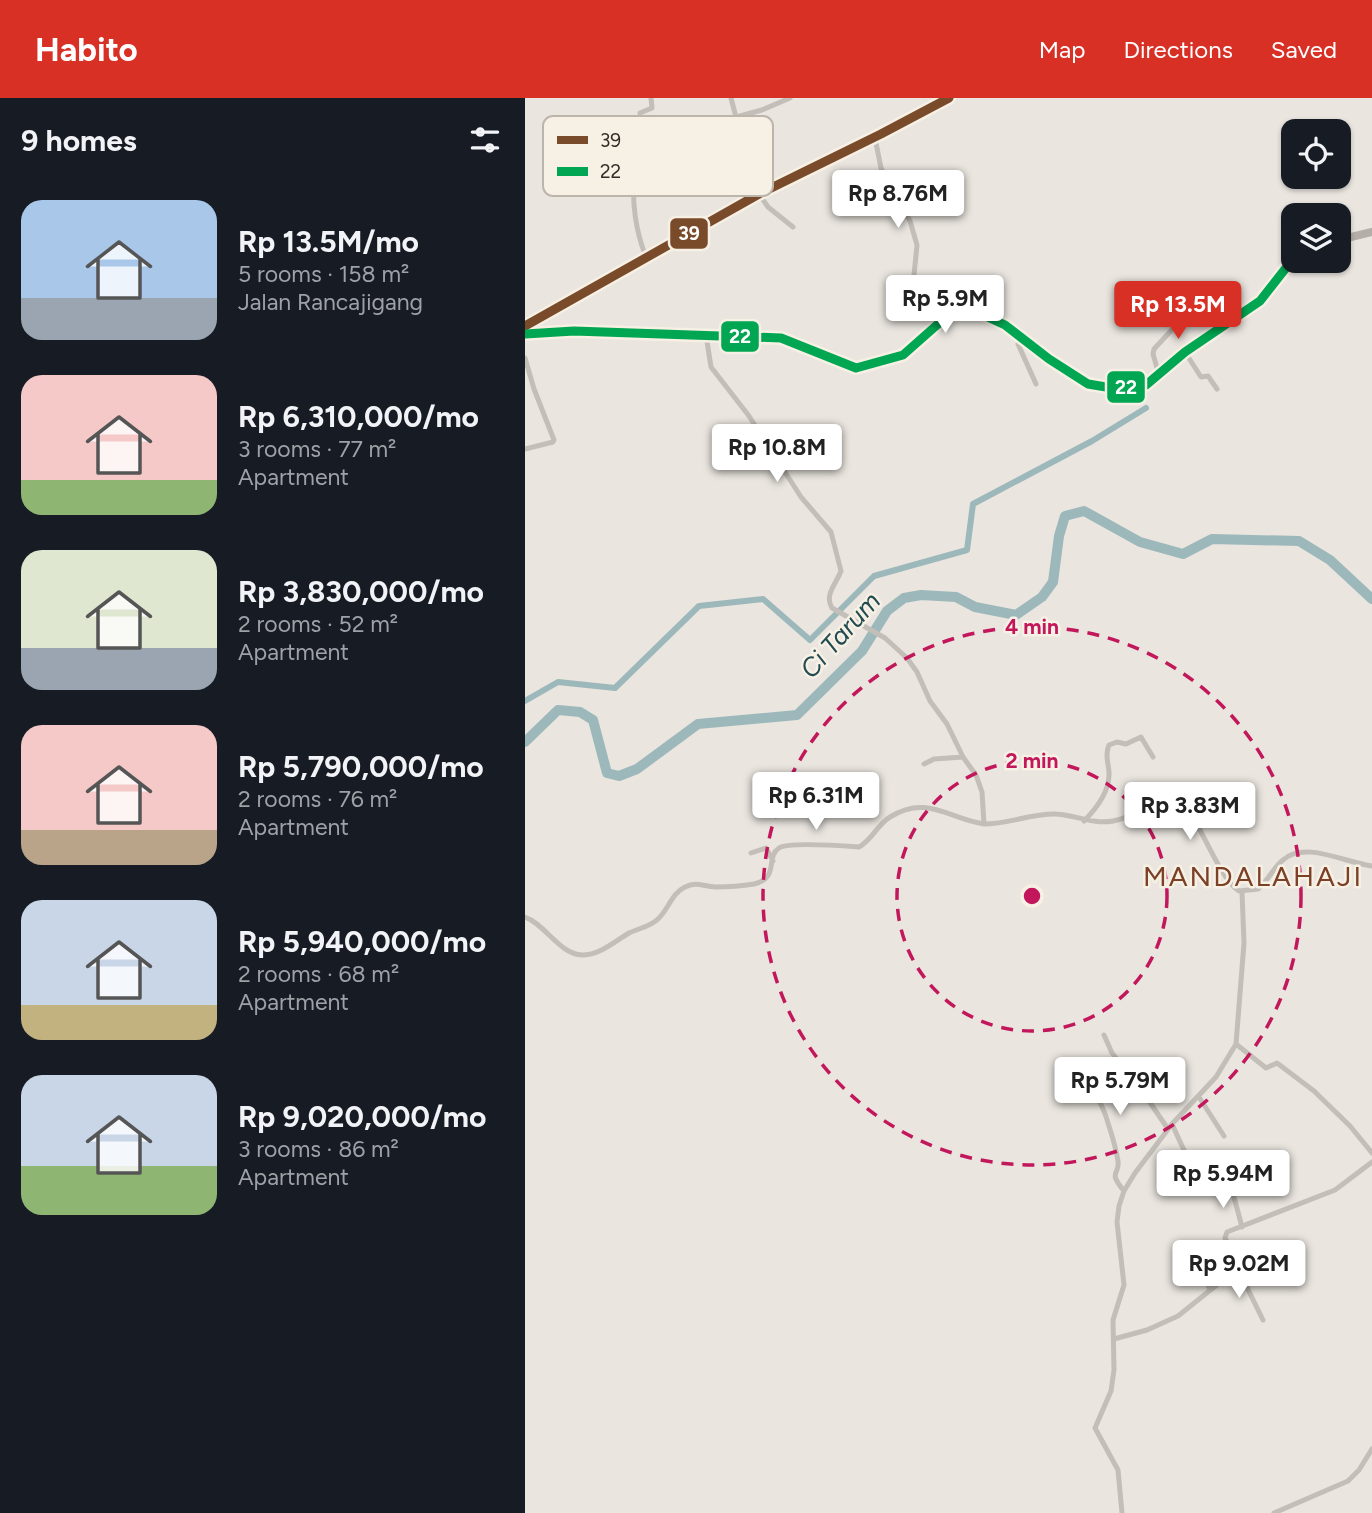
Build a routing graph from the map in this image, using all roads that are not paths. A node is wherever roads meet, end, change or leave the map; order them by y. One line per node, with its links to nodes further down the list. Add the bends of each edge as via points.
1 (652, 98): 5 (street, via 652,108)
2 (731, 98): 6 (street)
3 (790, 98): 7 (street)
4 (949, 98): 8 (main road)
5 (641, 116)
6 (736, 116)
7 (740, 116)
8 (875, 138): 9 (main road); 17 (street, via 881,168 910,221 917,245)
9 (773, 187)
10 (635, 196): 15 (street, via 639,240)
11 (755, 196): 12 (street); 15 (main road)
12 (793, 227)
13 (1372, 232): 14 (main road)
14 (1351, 237)
15 (646, 257): 19 (main road)
16 (1282, 273): 23 (main road, via 1260,301)
17 (913, 285)
18 (1193, 307): 25 (street, via 1154,349)
19 (525, 326)
20 (525, 334): 21 (main road)
21 (706, 335): 22 (main road, via 781,338 856,368 898,357 954,314 982,313); 29 (street, via 711,367 831,533 841,571 829,604 901,650)
22 (1022, 337): 25 (main road, via 1061,368 1095,387 1139,387); 26 (street, via 1020,351)
23 (1185, 352): 25 (main road); 27 (street, via 1201,377 1208,376)
24 (525, 358): 28 (street, via 554,440)
25 (1159, 375)
26 (1036, 384)
27 (1217, 389)
28 (525, 449)
29 (963, 757): 31 (street); 33 (street, via 982,792)
30 (1153, 757): 32 (street, via 1141,737 1109,745 1105,792)
31 (924, 764)
32 (1084, 821): 33 (street, via 1056,814); 37 (street, via 1115,821 1176,796 1188,807 1231,885)
33 (984, 824): 35 (street, via 930,807 915,808 892,816 859,846 791,844 780,847)
34 (751, 853): 35 (street, via 766,848)
35 (773, 861): 38 (street, via 767,877 754,884 696,884 682,889 657,921 584,955 564,947)
36 (1372, 866): 37 (street, via 1314,852 1296,853 1280,862 1258,889)
37 (1242, 892): 40 (street, via 1244,943)
38 (525, 917)
39 (1104, 1035): 43 (street, via 1112,1053)
40 (1236, 1044): 42 (street); 45 (street, via 1266,1068 1277,1063 1314,1091)
41 (1076, 1063): 50 (street, via 1108,1122 1119,1165 1114,1175)
42 (1199, 1097): 43 (street); 44 (street)
43 (1170, 1126): 48 (street); 50 (street)
44 (1224, 1136)
45 (1372, 1153)
46 (1372, 1162): 52 (street, via 1335,1190)
47 (1273, 1172): 49 (street)
48 (1204, 1182): 49 (street); 51 (street)
49 (1231, 1186): 52 (street)
50 (1124, 1191): 57 (street, via 1117,1222 1124,1278 1113,1320)
51 (1173, 1194)
52 (1243, 1227): 54 (street, via 1224,1236)
53 (1182, 1267): 55 (street, via 1194,1262)
54 (1237, 1267): 55 (street); 56 (street)
55 (1210, 1289): 57 (street, via 1178,1316)
56 (1263, 1320)
57 (1114, 1339): 59 (street, via 1111,1391 1095,1428 1118,1470)
58 (1372, 1449): 60 (street, via 1348,1481)
59 (1122, 1513)
60 (1274, 1513)

